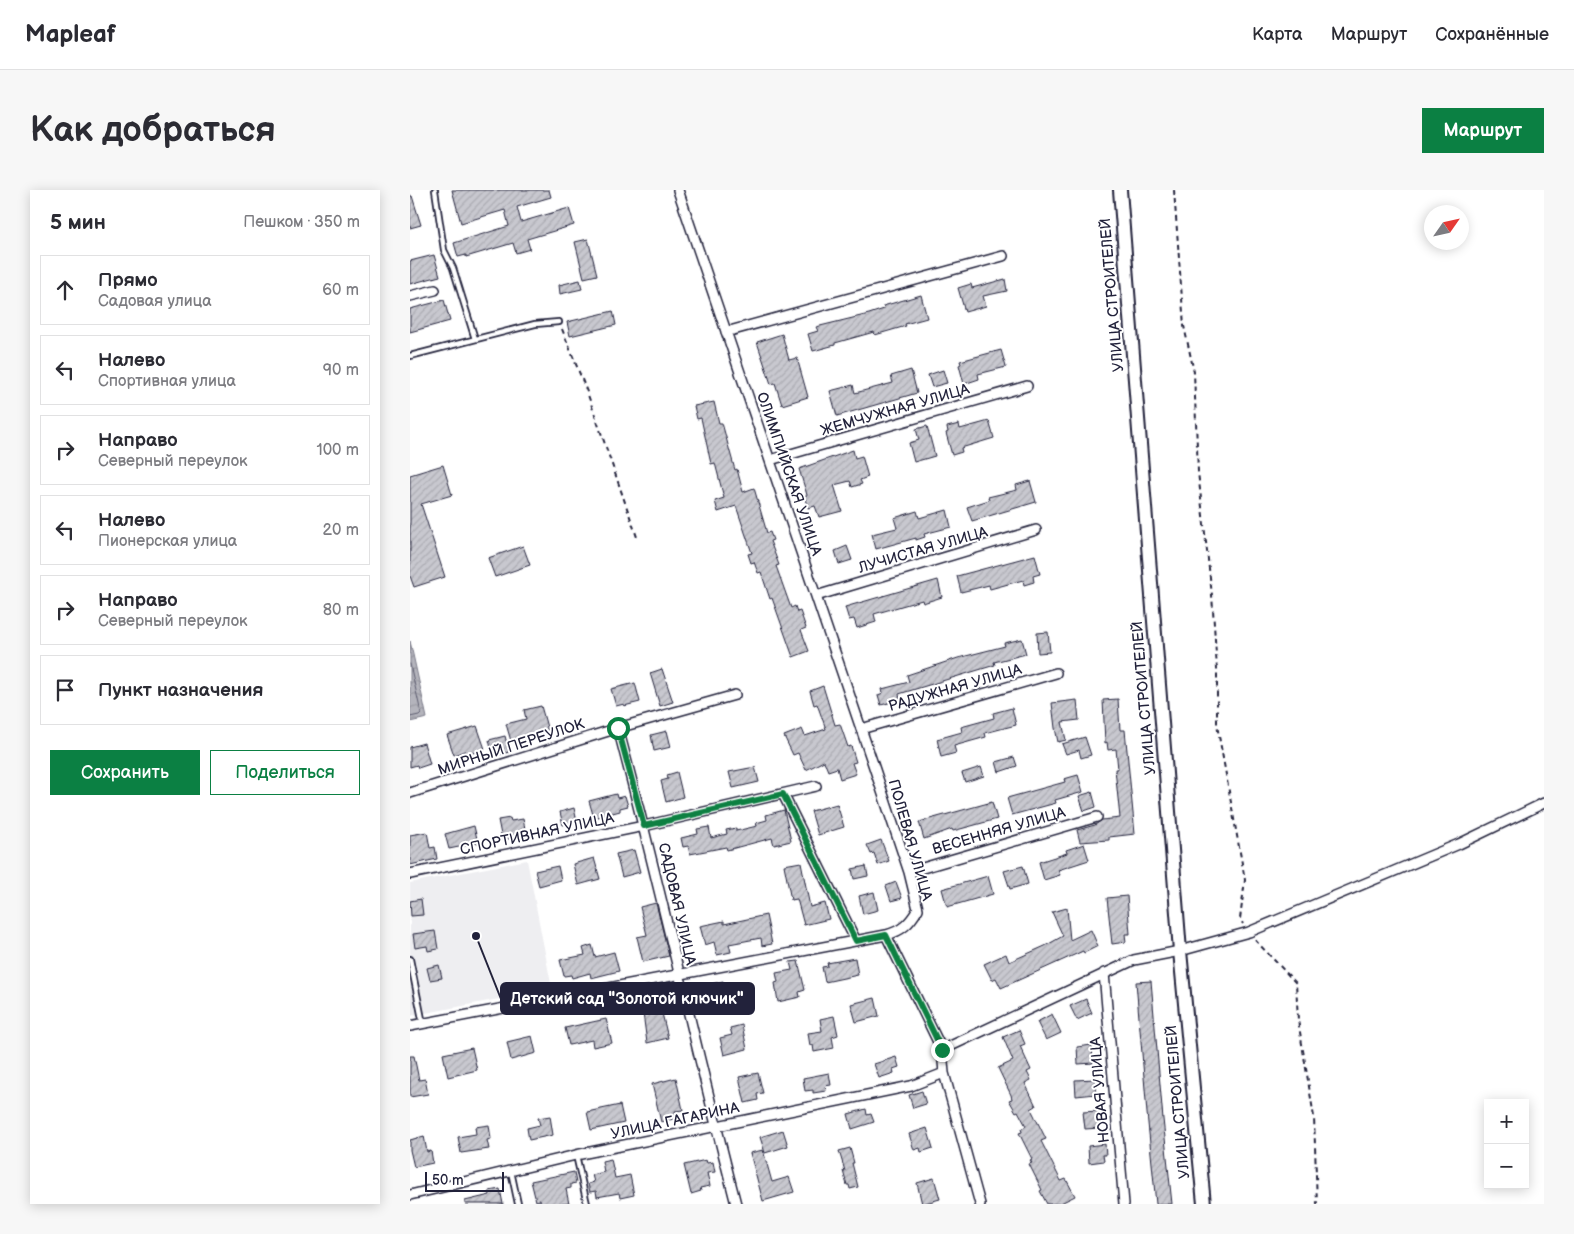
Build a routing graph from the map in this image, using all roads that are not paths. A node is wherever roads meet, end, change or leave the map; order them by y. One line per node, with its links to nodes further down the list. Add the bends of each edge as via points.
1 (436, 190): 9 (lane, via 444,250 453,268)
2 (678, 190): 8 (street, ОЛИМПИЙСКАЯ УЛИЦА)
3 (1119, 190): 30 (main road, УЛИЦА СТРОИТЕЛЕЙ)
4 (1003, 256): 8 (street)
5 (435, 290): 6 (street)
6 (410, 296)
7 (559, 322): 9 (lane, via 535,324)
8 (726, 332): 12 (street, ОЛИМПИЙСКАЯ УЛИЦА)
9 (475, 339): 10 (lane)
10 (410, 356)
11 (1027, 386): 12 (street, ЖЕМЧУЖНАЯ УЛИЦА)
12 (770, 460): 14 (street, ОЛИМПИЙСКАЯ УЛИЦА)
13 (1036, 530): 14 (street, ЛУЧИСТАЯ УЛИЦА)
14 (816, 596): 18 (street, ОЛИМПИЙСКАЯ УЛИЦА)
15 (1056, 674): 18 (street, РАДУЖНАЯ УЛИЦА)
16 (735, 695): 17 (street, МИРНЫЙ ПЕРЕУЛОК)
17 (618, 728): 21 (street, МИРНЫЙ ПЕРЕУЛОК); 25 (street, САДОВАЯ УЛИЦА)
18 (861, 729): 19 (street, ОЛИМПИЙСКАЯ УЛИЦА)
19 (874, 767): 26 (street, ПОЛЕВАЯ УЛИЦА)
20 (816, 786): 22 (street, СПОРТИВНАЯ УЛИЦА)
21 (410, 793)
22 (783, 794): 25 (street, СПОРТИВНАЯ УЛИЦА); 29 (street)
23 (1544, 803): 30 (street, via 1459,844 1249,932)
24 (1097, 817): 26 (street, ВЕСЕННЯЯ УЛИЦА)
25 (644, 826): 27 (street, СПОРТИВНАЯ УЛИЦА); 33 (street, САДОВАЯ УЛИЦА)
26 (909, 872): 28 (street, ПОЛЕВАЯ УЛИЦА, via 918,909 904,928)
27 (410, 874)
28 (886, 935): 29 (street); 36 (street)
29 (856, 941): 33 (street)
30 (1180, 951): 32 (street, via 1134,960); 47 (main road, УЛИЦА СТРОИТЕЛЕЙ)
31 (410, 959): 34 (lane)
32 (1104, 973): 36 (street); 46 (street, НОВАЯ УЛИЦА)
33 (679, 974): 34 (street); 38 (street, САДОВАЯ УЛИЦА)
34 (423, 1024): 35 (street)
35 (410, 1026)
36 (942, 1050): 37 (street)
37 (944, 1072): 38 (street, УЛИЦА ГАГАРИНА, via 911,1086); 45 (street)
38 (716, 1127): 39 (street, УЛИЦА ГАГАРИНА); 44 (street, САДОВАЯ УЛИЦА)
39 (576, 1155): 40 (street, УЛИЦА ГАГАРИНА); 43 (lane)
40 (511, 1170): 41 (street, УЛИЦА ГАГАРИНА); 42 (lane)
41 (410, 1195)
42 (518, 1204)
43 (587, 1204)
44 (736, 1204)
45 (980, 1204)
46 (1124, 1204)
47 (1204, 1204)

